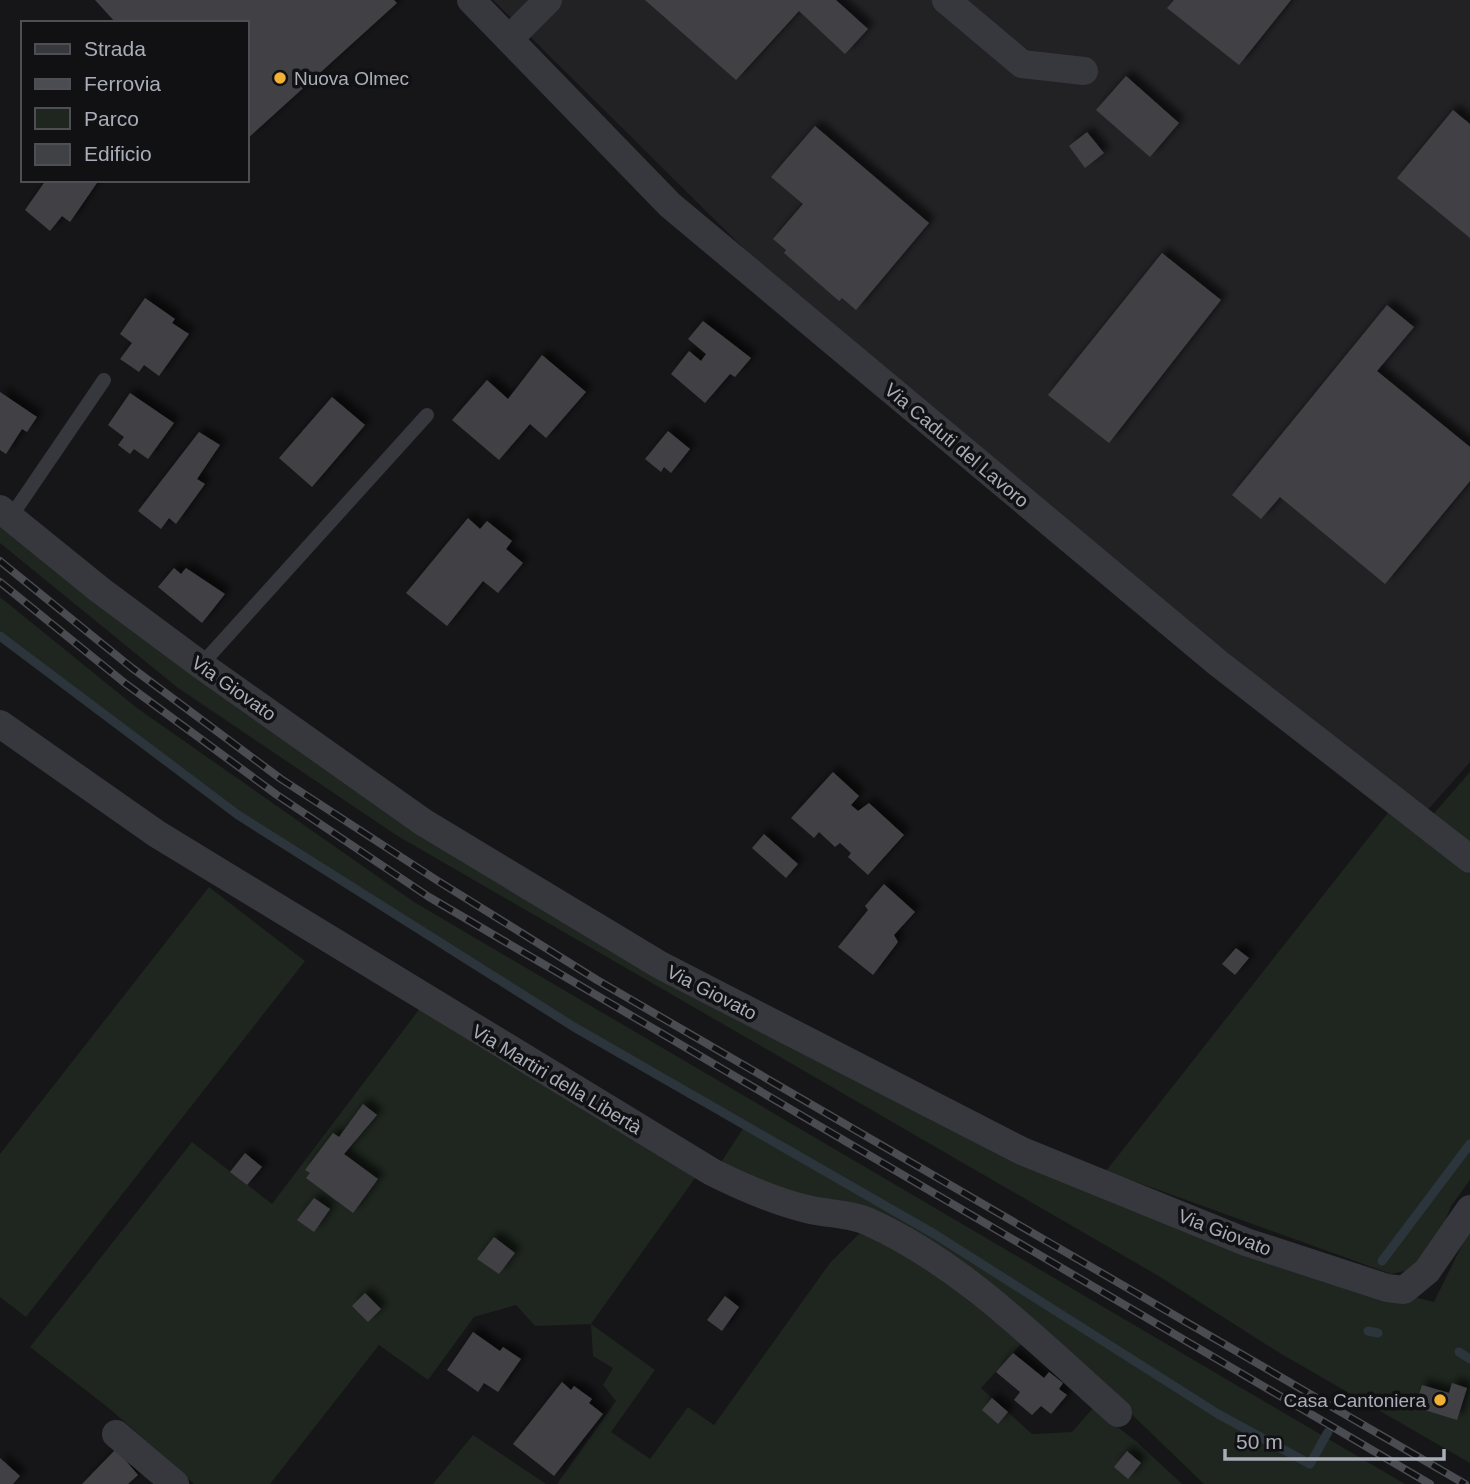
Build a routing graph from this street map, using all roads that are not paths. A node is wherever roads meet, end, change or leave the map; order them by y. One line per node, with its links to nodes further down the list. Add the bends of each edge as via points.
1 (471, 0): 4 (street, Via Caduti del Lavoro)
2 (548, 0): 4 (street)
3 (946, 0): 5 (street, via 1022,64)
4 (509, 39): 11 (street, Via Caduti del Lavoro, via 670,205 1218,663)
5 (1084, 71)
6 (104, 380): 8 (lane)
7 (427, 415): 9 (lane)
8 (5, 514): 9 (street, Via Giovato)
9 (201, 665): 12 (street, Via Giovato, via 423,822 540,895 660,965 1022,1152 1246,1242 1387,1288 1404,1290 1427,1271)
10 (0, 723): 13 (street, Via Martiri della Libertà, via 157,834 712,1172 786,1202 866,1220 926,1252)
11 (1470, 859)
12 (1470, 1209)
13 (1118, 1413)
14 (116, 1434): 15 (street)
15 (175, 1484)

